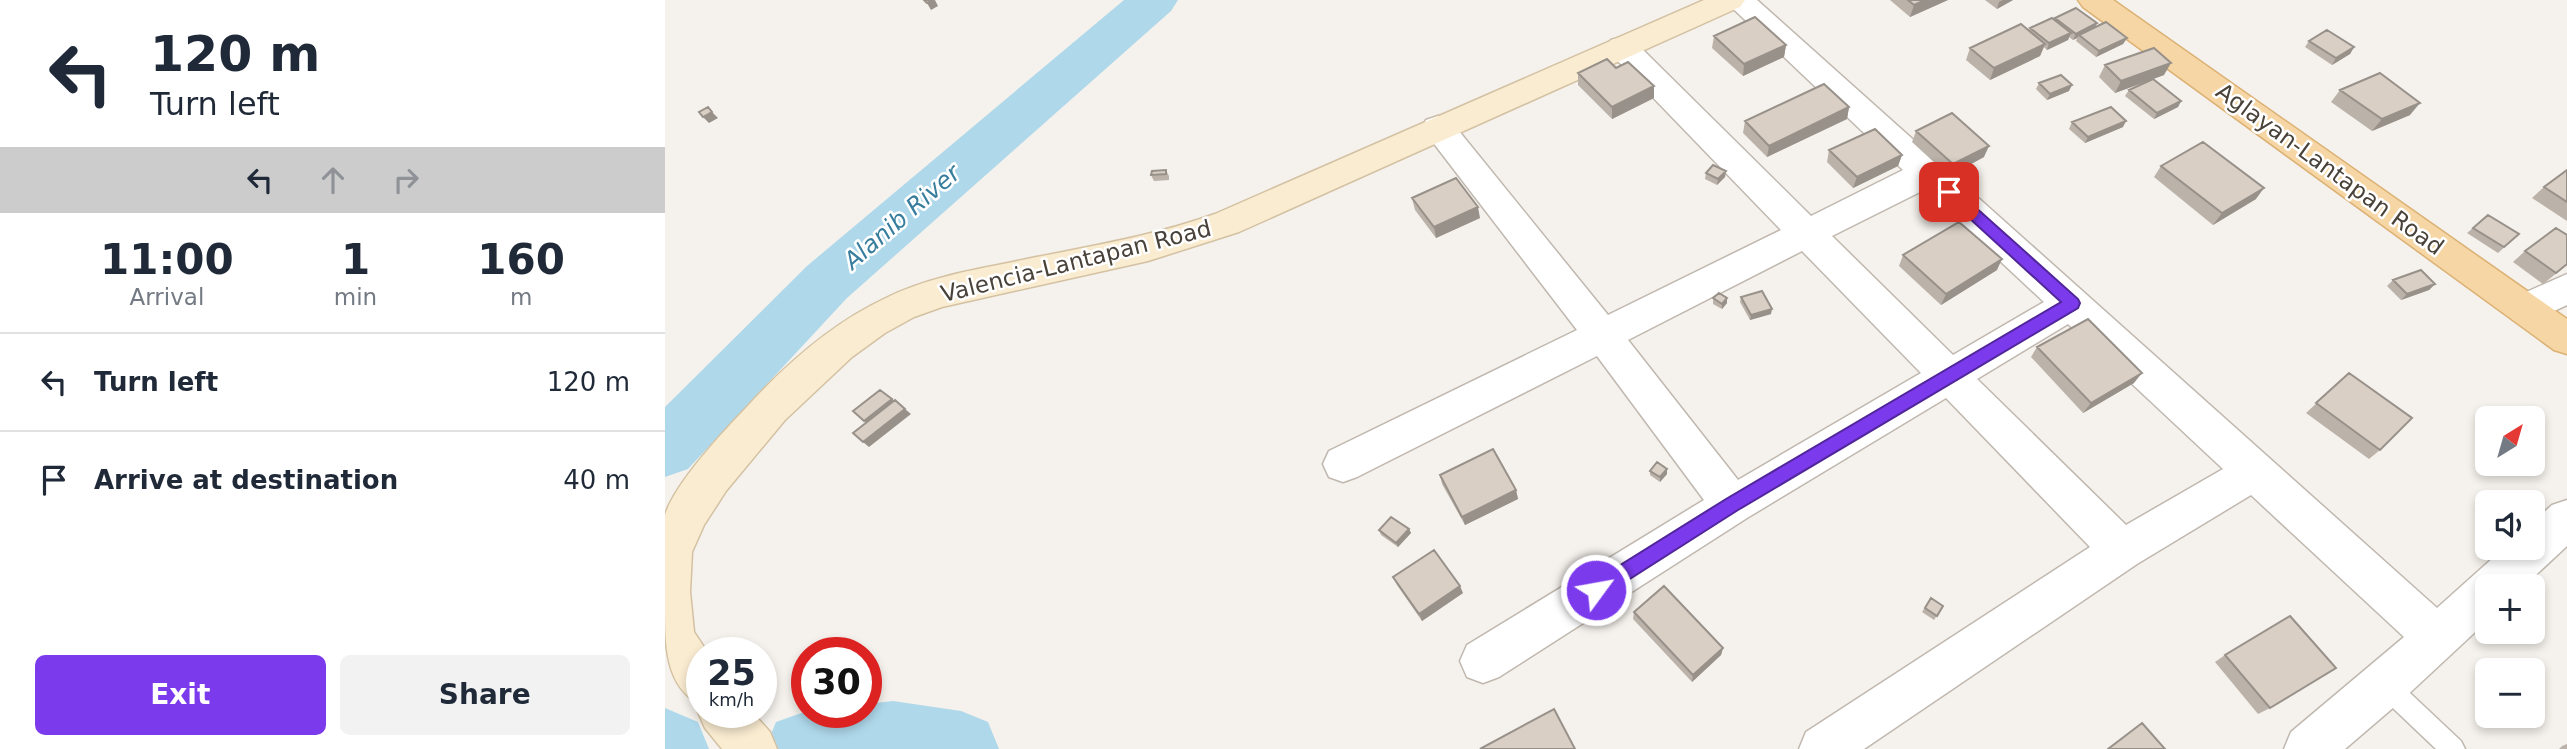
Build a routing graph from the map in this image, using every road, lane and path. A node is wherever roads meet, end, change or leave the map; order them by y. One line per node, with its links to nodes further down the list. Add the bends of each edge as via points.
1 (1730, 0): 4 (main road, Valencia-Lantapan Road)
2 (1739, 0): 6 (street)
3 (2093, 0): 10 (main road, Aglayan-Lantapan Road)
4 (1622, 47): 5 (main road, Valencia-Lantapan Road); 7 (street)
5 (1437, 128): 11 (street); 22 (main road, Valencia-Lantapan Road, via 1217,227 1163,244 953,289 898,308 847,341 807,373 753,428 707,482 674,542 667,594 675,643)
6 (1928, 173): 7 (street); 9 (street)
7 (1805, 234): 11 (street); 13 (street)
8 (2567, 288): 10 (street)
9 (2072, 303): 13 (street); 15 (street)
10 (2526, 309): 12 (main road, Aglayan-Lantapan Road)
11 (1602, 334): 14 (street); 16 (street)
12 (2567, 339)
13 (1951, 376): 16 (street); 18 (street)
14 (1343, 464)
15 (2254, 472): 18 (street); 21 (street)
16 (1732, 505): 23 (street)
17 (2567, 519): 19 (street)
18 (2122, 550): 27 (street)
19 (2506, 574)
20 (2475, 603): 21 (street)
21 (2437, 638): 24 (street)
22 (686, 660)
23 (1483, 661)
24 (2385, 685): 28 (street); 29 (lane)
25 (736, 728): 26 (main road, Valencia-Lantapan Road)
26 (753, 749)
27 (1823, 749)
28 (2308, 749)
29 (2453, 749)

